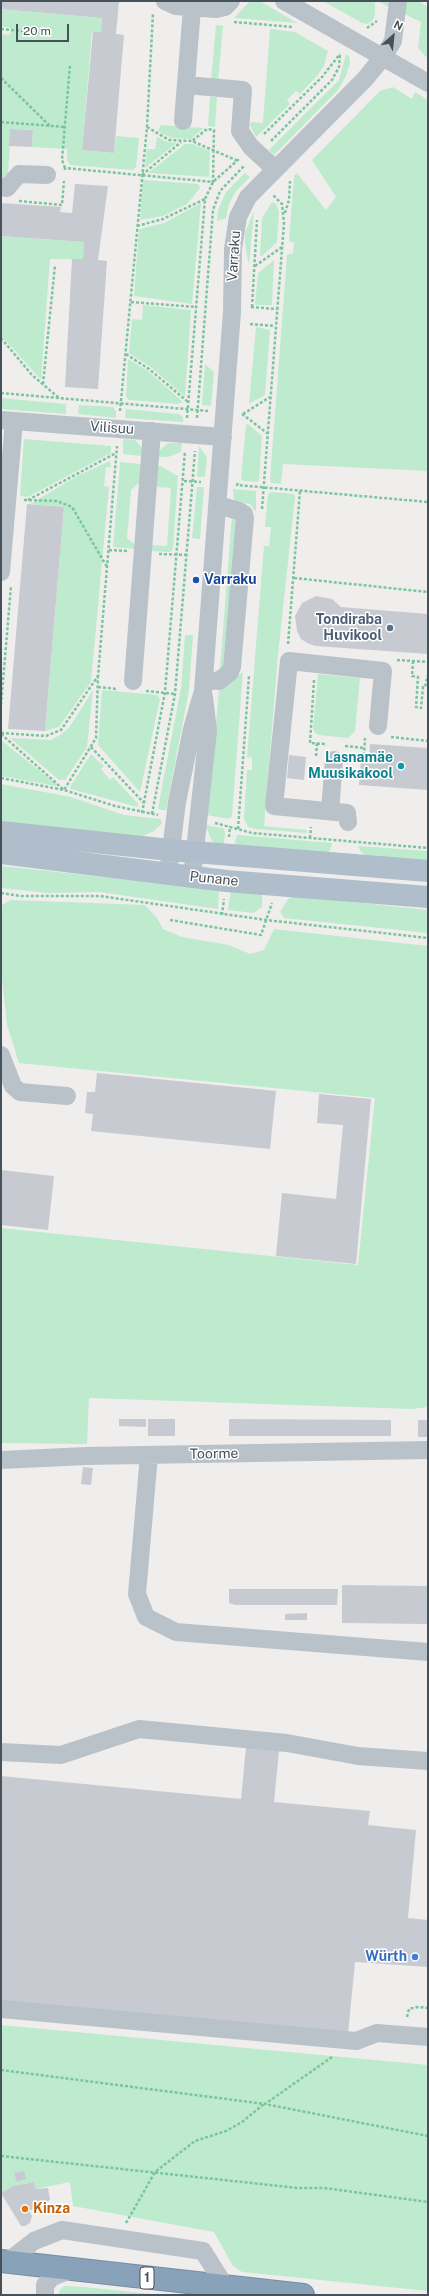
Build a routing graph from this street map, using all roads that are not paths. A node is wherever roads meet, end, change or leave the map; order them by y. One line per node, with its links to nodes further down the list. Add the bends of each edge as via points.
1 (231, 1): 5 (street, via 225,7 216,9)
2 (284, 1): 6 (street)
3 (398, 1): 6 (street, Varraku, via 393,41)
4 (160, 8): 5 (street)
5 (192, 8): 8 (street)
6 (383, 58): 7 (street); 10 (street, Varraku)
7 (428, 83)
8 (186, 85): 9 (street); 10 (street, via 243,90 240,131 251,147)
9 (183, 121)
10 (283, 172): 15 (street, Varraku, via 267,191 242,206 234,233 232,312)
11 (47, 176): 12 (street, via 19,174 7,188)
12 (1, 187)
13 (7, 421): 14 (street, Vilisuu); 16 (street)
14 (152, 431): 15 (street, Vilisuu); 19 (street)
15 (223, 437): 17 (street, Varraku)
16 (5, 471): 18 (street, via 7,498)
17 (218, 505): 20 (street, Varraku); 20 (street, via 239,511 245,518 232,667 219,681)
18 (1, 572)
19 (133, 682)
20 (204, 686): 26 (street, Varraku, via 192,729); 27 (street, Varraku, via 208,731)
21 (378, 726): 23 (street, via 383,671 289,661 274,806)
22 (336, 750): 23 (street)
23 (330, 811): 24 (street, via 347,813)
24 (348, 822)
25 (1, 832): 26 (main road, Punane)
26 (170, 850): 27 (main road, Punane); 30 (street, Varraku)
27 (195, 852): 29 (main road, Punane); 31 (street, Varraku)
28 (1, 853): 30 (main road, Punane)
29 (428, 871)
30 (168, 874): 31 (main road, Punane)
31 (192, 878): 32 (main road, Punane)
32 (428, 897)
33 (1, 1055): 34 (street, via 13,1086 20,1092)
34 (66, 1096)
35 (428, 1450): 36 (street, Toorme)
36 (149, 1455): 37 (street, Toorme); 38 (street, via 137,1594 146,1617 176,1632)
37 (1, 1460)
38 (428, 1652)
39 (1, 1752): 40 (street, via 61,1755 139,1729 287,1743 358,1756)
40 (428, 1761)
41 (1, 2009): 42 (street, via 356,2041 377,2033)
42 (428, 2037)
43 (4, 2261): 44 (highway, 1); 45 (street, via 34,2241 62,2230 203,2251)
44 (70, 2270): 45 (highway, 1); 46 (street, via 52,2277 45,2286)
45 (225, 2286): 47 (highway, 1)
46 (45, 2295)
47 (303, 2295)

